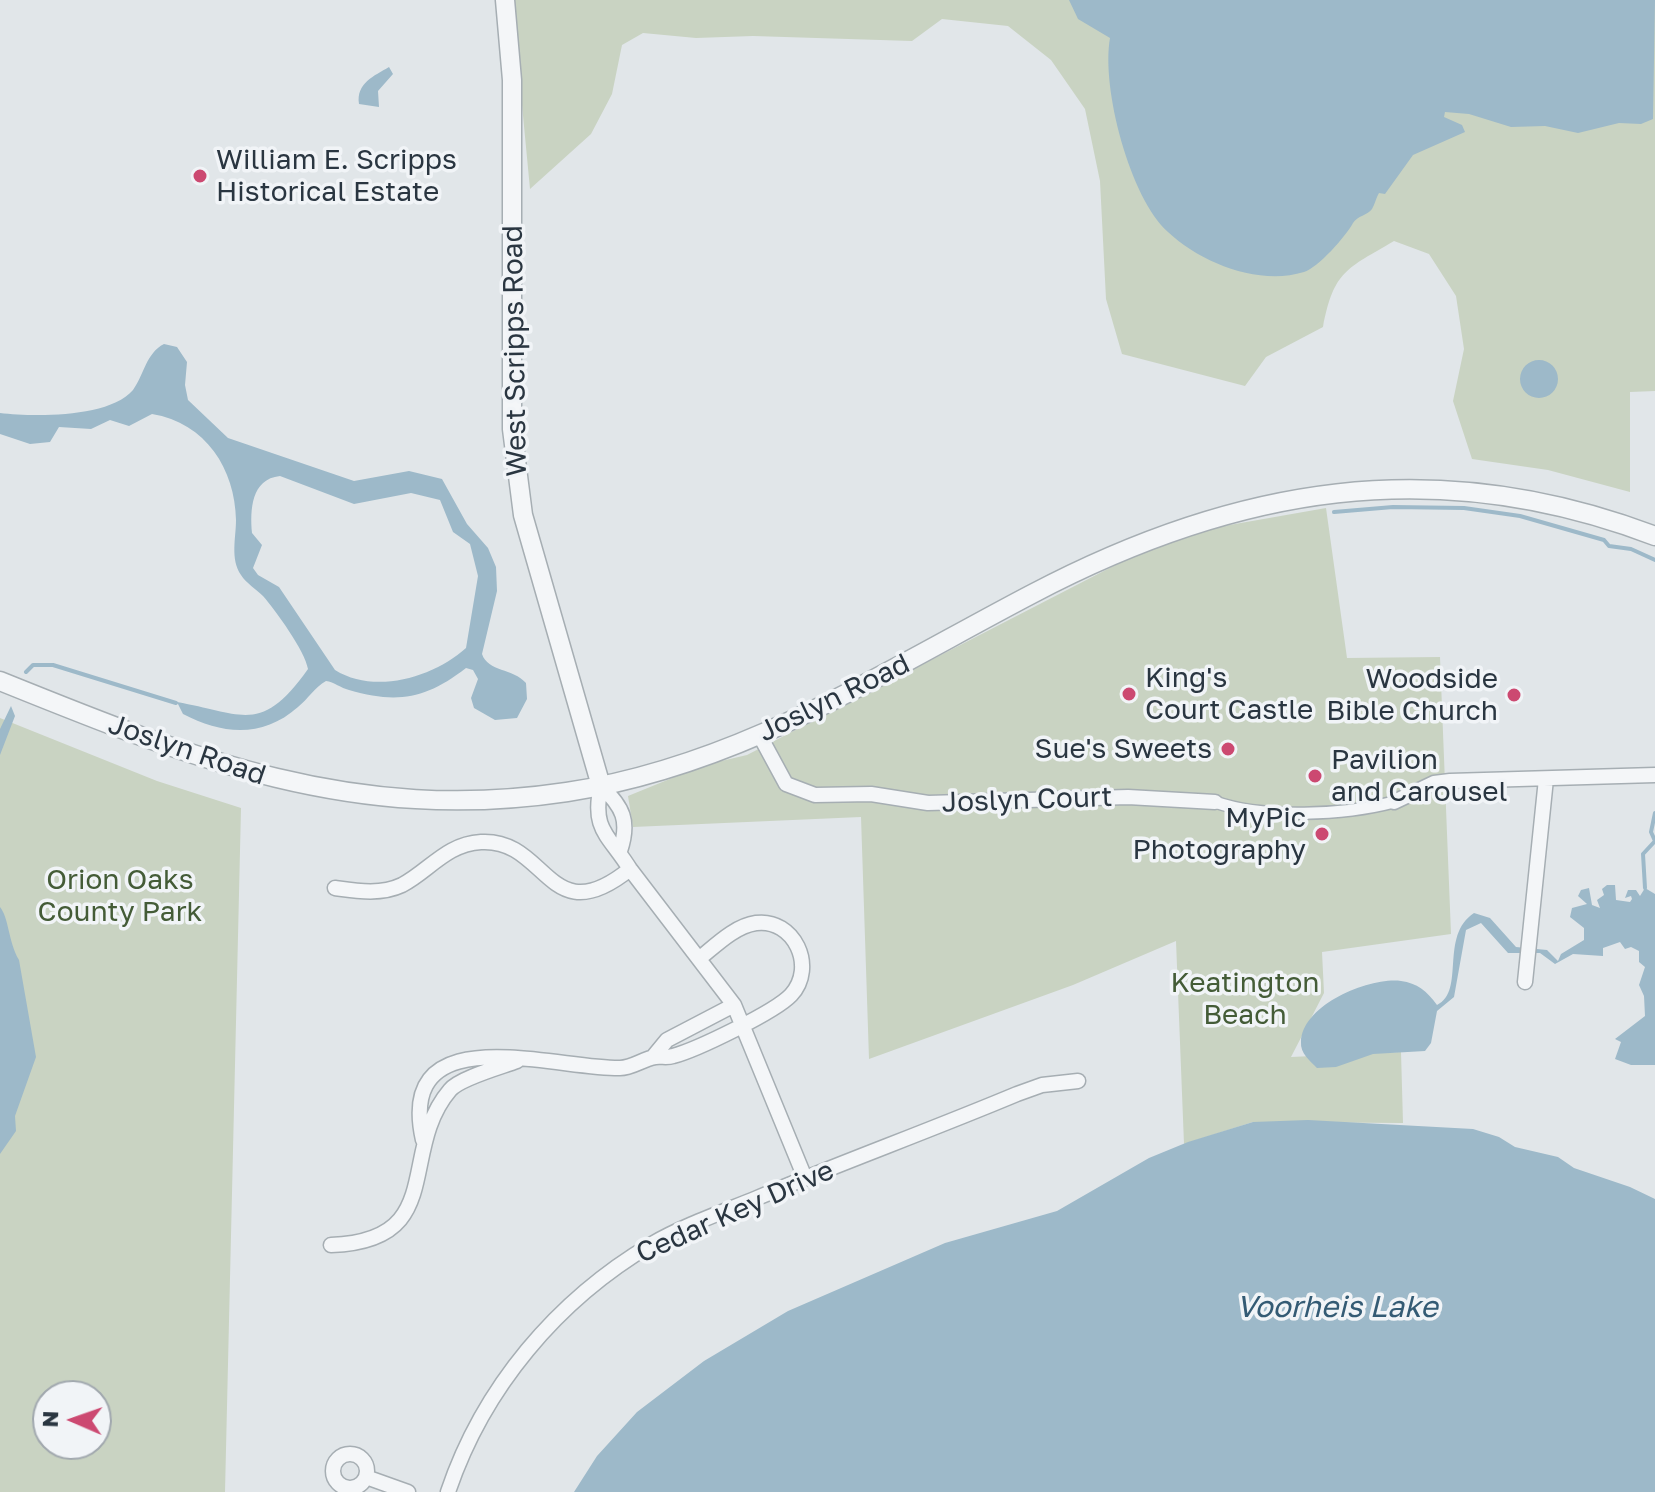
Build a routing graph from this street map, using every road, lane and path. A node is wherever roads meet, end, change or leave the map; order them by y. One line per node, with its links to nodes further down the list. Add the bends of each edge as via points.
1 (505, 0): 7 (street, West Scripps Road, via 512,80 515,474)
2 (1655, 536): 4 (street, Joslyn Road, via 1538,502 1429,489 1318,493 1259,505 1153,537)
3 (0, 681): 7 (street, Joslyn Road, via 239,771 330,790 458,799)
4 (760, 736): 7 (street, Joslyn Road, via 685,764); 8 (street, Joslyn Court, via 786,784 815,795 871,794 928,803 1128,797)
5 (1655, 775): 6 (street, Joslyn Court)
6 (1546, 779): 9 (street, Joslyn Court, via 1434,783); 14 (street)
7 (601, 786): 10 (street, West Scripps Road, via 596,810 603,837); 10 (street, West Scripps Road, via 619,803 626,831)
8 (1215, 802): 9 (street, Joslyn Court, via 1258,811 1351,810)
9 (1394, 802)
10 (620, 851): 11 (street, West Scripps Road)
11 (630, 869): 12 (street, via 588,894 570,891 520,855 482,841 441,854 389,890); 13 (street, West Scripps Road)
12 (335, 888)
13 (700, 958): 15 (street, West Scripps Road); 16 (street, via 753,924 777,925 798,945 800,979 792,994)
14 (1525, 982)
15 (734, 1005): 16 (street, West Scripps Road); 17 (street, via 667,1040)
16 (744, 1024): 17 (street, via 672,1057); 21 (street, West Scripps Road)
17 (653, 1057): 18 (street, via 625,1068)
18 (520, 1060): 20 (street, via 452,1087); 20 (street, via 485,1056 458,1059 439,1069 420,1098)
19 (1078, 1081): 21 (street, Cedar Key Drive, via 1029,1090)
20 (423, 1140): 22 (street, via 416,1194 406,1213 385,1231 356,1244)
21 (805, 1178): 25 (street, Cedar Key Drive, via 653,1244 556,1318 500,1386)
22 (331, 1245)
23 (366, 1477): 24 (street)
24 (408, 1492)
25 (448, 1492)

